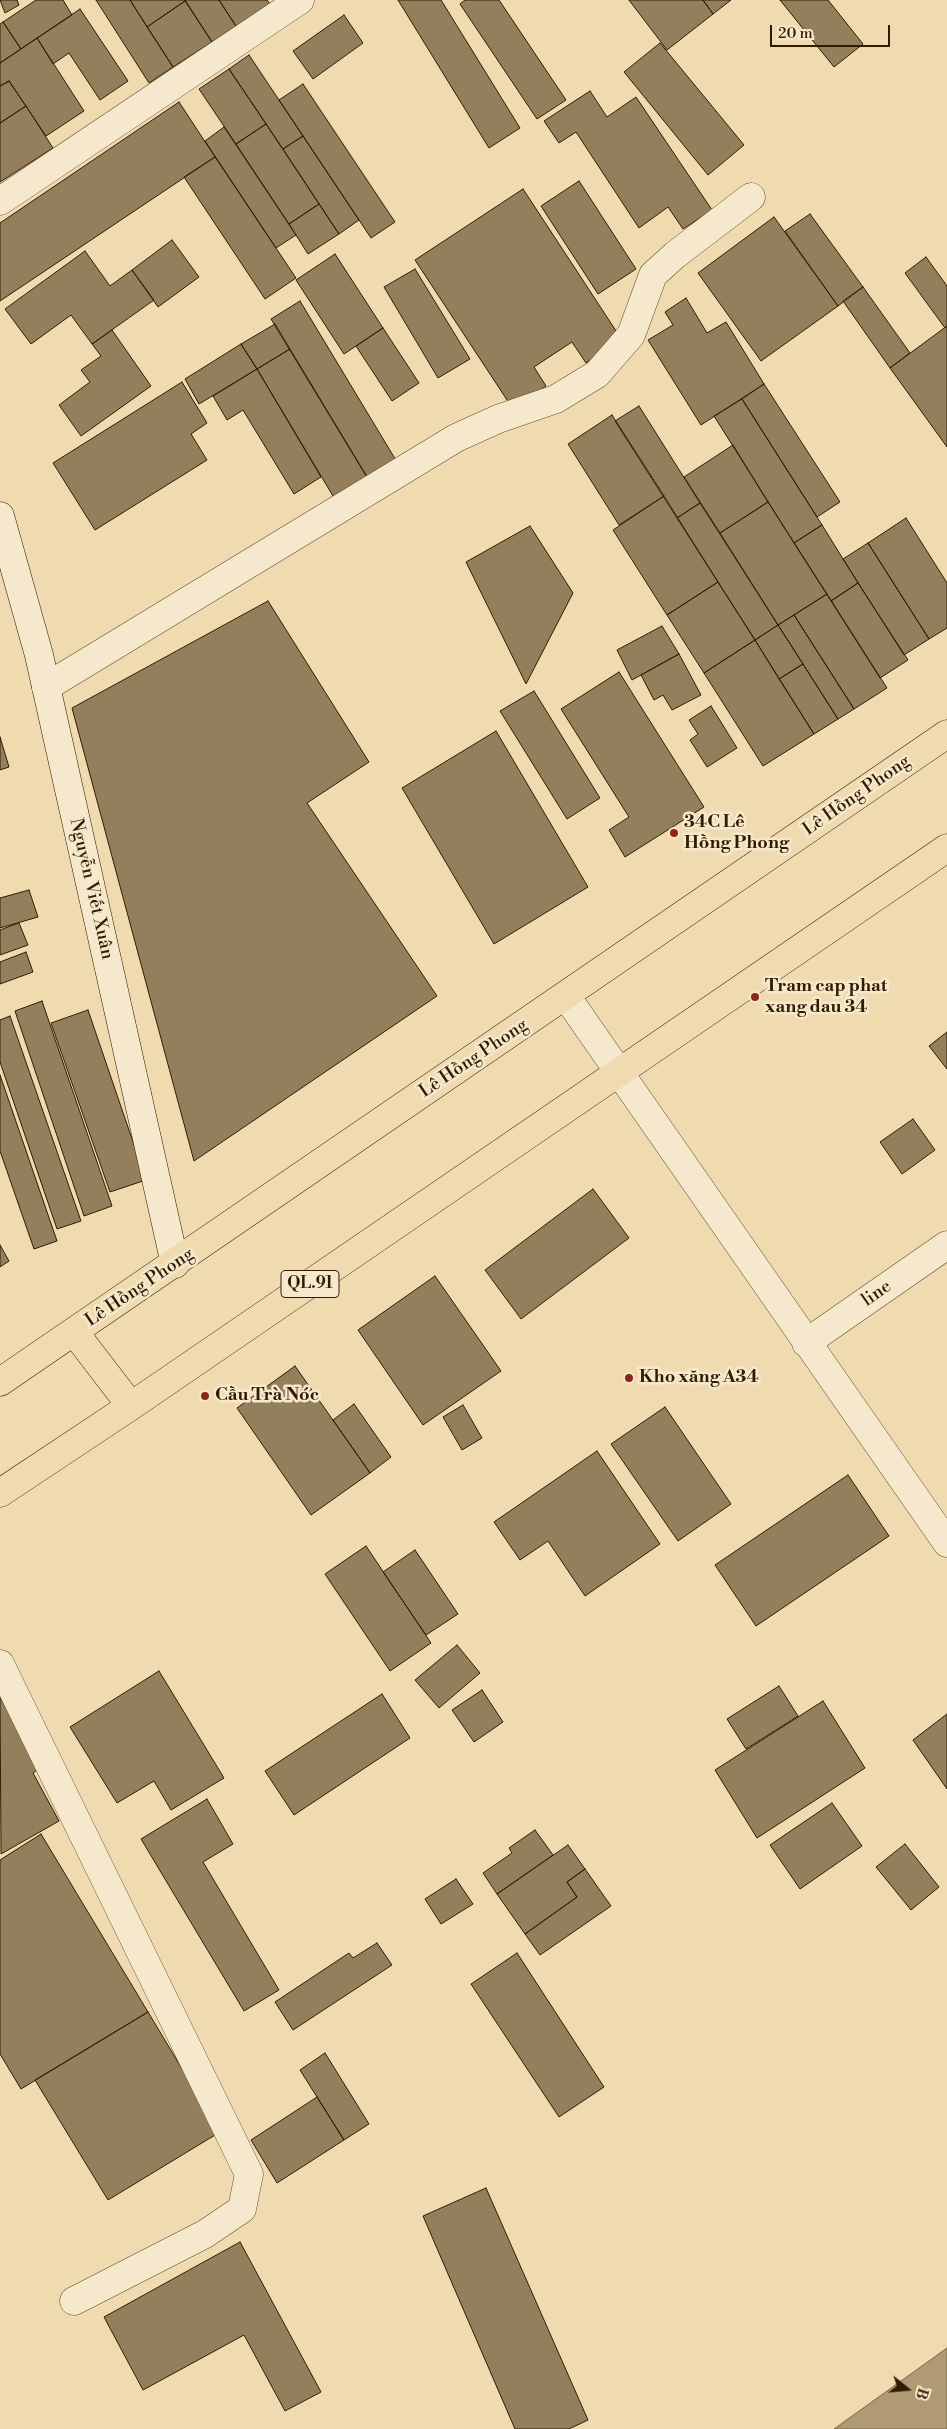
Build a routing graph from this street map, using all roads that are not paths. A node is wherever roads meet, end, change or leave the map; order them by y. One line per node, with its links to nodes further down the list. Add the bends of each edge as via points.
1 (300, 0): 3 (street)
2 (751, 197): 5 (street, via 675,255 653,276 631,335 597,374 556,399 456,438)
3 (0, 201)
4 (0, 516): 5 (street, Nguyễn Viết Xuân)
5 (46, 687): 11 (street, Nguyễn Viết Xuân)
6 (944, 735): 8 (highway, Lê Hồng Phong)
7 (947, 848): 9 (highway, QL.91)
8 (566, 996): 9 (street); 11 (highway, Lê Hồng Phong)
9 (620, 1072): 13 (street); 15 (highway, QL.91)
10 (947, 1245): 13 (street, line)
11 (175, 1264): 12 (highway, Lê Hồng Phong)
12 (75, 1332): 14 (highway, Lê Hồng Phong); 15 (highway)
13 (806, 1343): 17 (street)
14 (0, 1382)
15 (131, 1406): 16 (highway, QL.91)
16 (0, 1493)
17 (947, 1544)
18 (0, 1664): 19 (street, via 249,2174 242,2209 204,2234)
19 (74, 2301)

